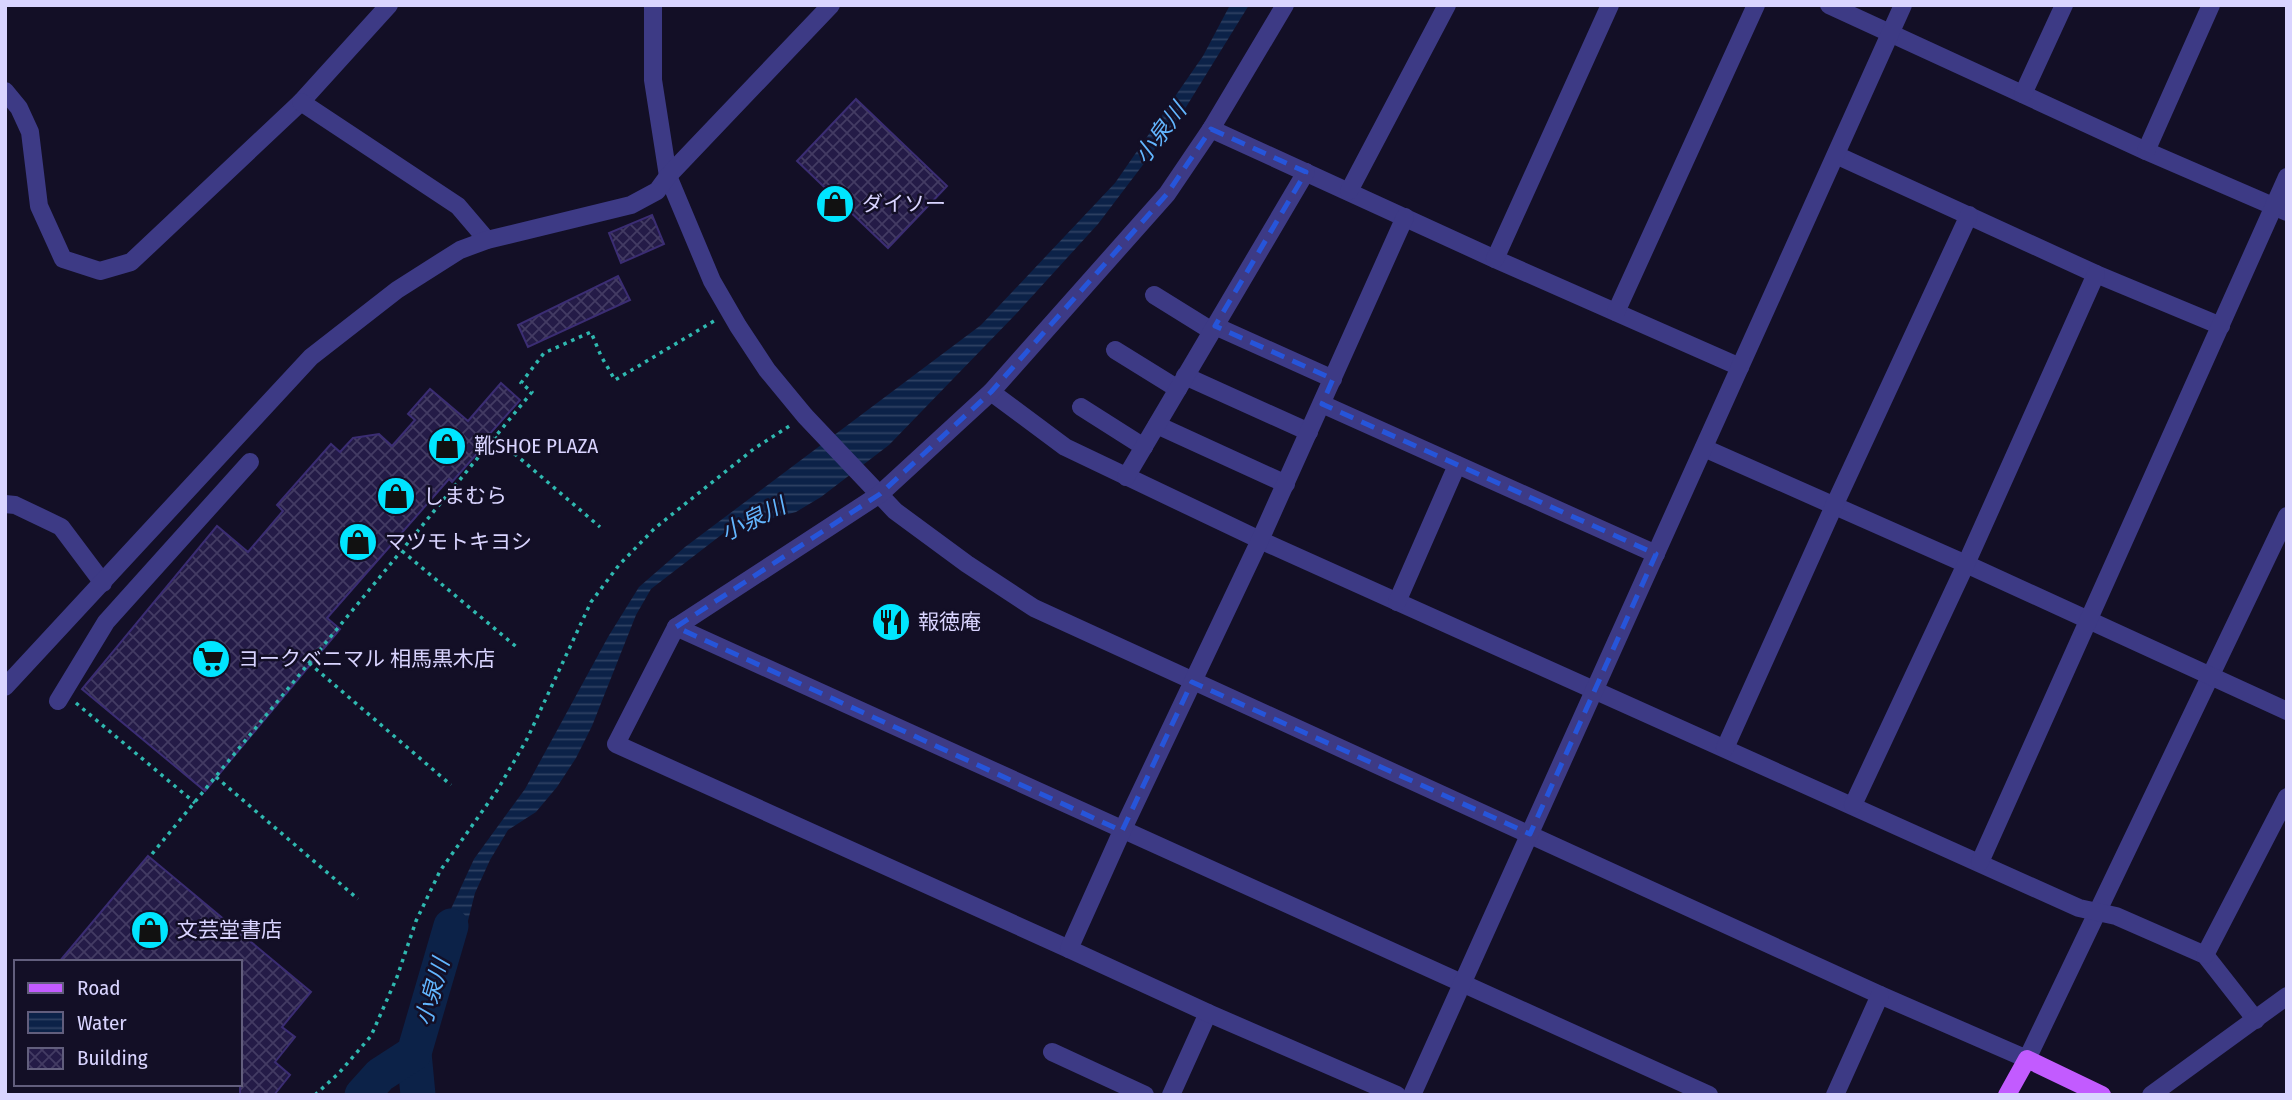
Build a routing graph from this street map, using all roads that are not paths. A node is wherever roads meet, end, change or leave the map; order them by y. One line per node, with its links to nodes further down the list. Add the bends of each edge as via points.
1 (389, 5): 15 (street)
2 (653, 5): 20 (street, via 653,80)
3 (831, 5): 20 (street)
4 (1285, 5): 16 (street)
5 (1447, 5): 22 (street)
6 (1610, 5): 27 (street)
7 (1756, 5): 30 (street)
8 (1829, 5): 12 (street)
9 (1903, 5): 12 (street)
10 (2064, 5): 14 (street)
11 (2211, 5): 17 (street)
12 (1891, 33): 14 (street); 18 (street)
13 (5, 91): 15 (street, via 30,132 38,206 63,259 100,271 131,262)
14 (2023, 94): 17 (street)
15 (301, 102): 26 (street, via 458,206)
16 (1211, 129): 19 (street); 37 (street, via 1167,194)
17 (2146, 151): 23 (street)
18 (1836, 155): 24 (street); 34 (street)
19 (1306, 172): 22 (street); 32 (street)
20 (668, 176): 26 (street, via 657,191 631,205); 48 (street, via 712,281 767,370)
21 (2287, 177): 23 (street)
22 (1349, 191): 25 (street)
23 (2280, 209): 31 (street)
24 (1969, 215): 28 (street); 50 (street)
25 (1405, 217): 27 (street); 35 (street)
26 (487, 240): 55 (street, via 460,250 397,290 311,357)
27 (1495, 258): 30 (street)
28 (2096, 274): 31 (street); 54 (street)
29 (1154, 295): 32 (street)
30 (1616, 312): 34 (street)
31 (2221, 326): 57 (street)
32 (1213, 328): 35 (street); 36 (street)
33 (1115, 350): 36 (street)
34 (1740, 367): 43 (street)
35 (1333, 379): 38 (street)
36 (1182, 383): 40 (street); 41 (street)
37 (991, 392): 46 (street, via 1065,447); 48 (street)
38 (1322, 404): 41 (street); 45 (street)
39 (1081, 407): 42 (street)
40 (1157, 425): 42 (street); 47 (street)
41 (1309, 432): 47 (street)
42 (1144, 447): 46 (street)
43 (1704, 448): 50 (street); 53 (street)
44 (250, 462): 63 (street, via 106,622)
45 (1457, 465): 53 (street); 56 (street)
46 (1126, 477): 52 (street)
47 (1286, 484): 52 (street)
48 (880, 494): 58 (street); 60 (street, via 895,511 1034,608)
49 (5, 504): 55 (street, via 61,527)
50 (1834, 506): 54 (street); 65 (street)
51 (2287, 516): 59 (street)
52 (1260, 540): 56 (street); 60 (street)
53 (1656, 554): 62 (street)
54 (1966, 564): 57 (street); 67 (street)
55 (103, 583): 61 (street)
56 (1397, 602): 62 (street)
57 (2088, 619): 59 (street); 70 (street)
58 (676, 628): 68 (street); 72 (street, via 616,744)
59 (2211, 677): 64 (street); 71 (street)
60 (1192, 682): 68 (street); 69 (street)
61 (5, 687)
62 (1594, 691): 65 (street); 69 (street)
63 (61, 696)
64 (2287, 711)
65 (1725, 748): 67 (street)
66 (2287, 797): 73 (street)
67 (1853, 805): 70 (street)
68 (1122, 831): 72 (street); 74 (street)
69 (1530, 834): 74 (street); 75 (street)
70 (1980, 862): 71 (street)
71 (2097, 912): 73 (street, via 2116,915); 80 (street)
72 (1069, 948): 77 (street)
73 (2205, 956): 78 (street)
74 (1462, 984): 84 (street); 85 (street)
75 (1880, 995): 80 (street); 86 (street)
76 (2287, 996): 78 (street)
77 (1208, 1013): 82 (street); 83 (street)
78 (2256, 1020): 89 (street)
79 (1052, 1052): 81 (street)
80 (2027, 1059): 87 (main road); 88 (main road)
81 (1145, 1095)
82 (1171, 1095)
83 (1397, 1095)
84 (1412, 1095)
85 (1709, 1095)
86 (1835, 1095)
87 (2007, 1095)
88 (2102, 1095)
89 (2151, 1095)

